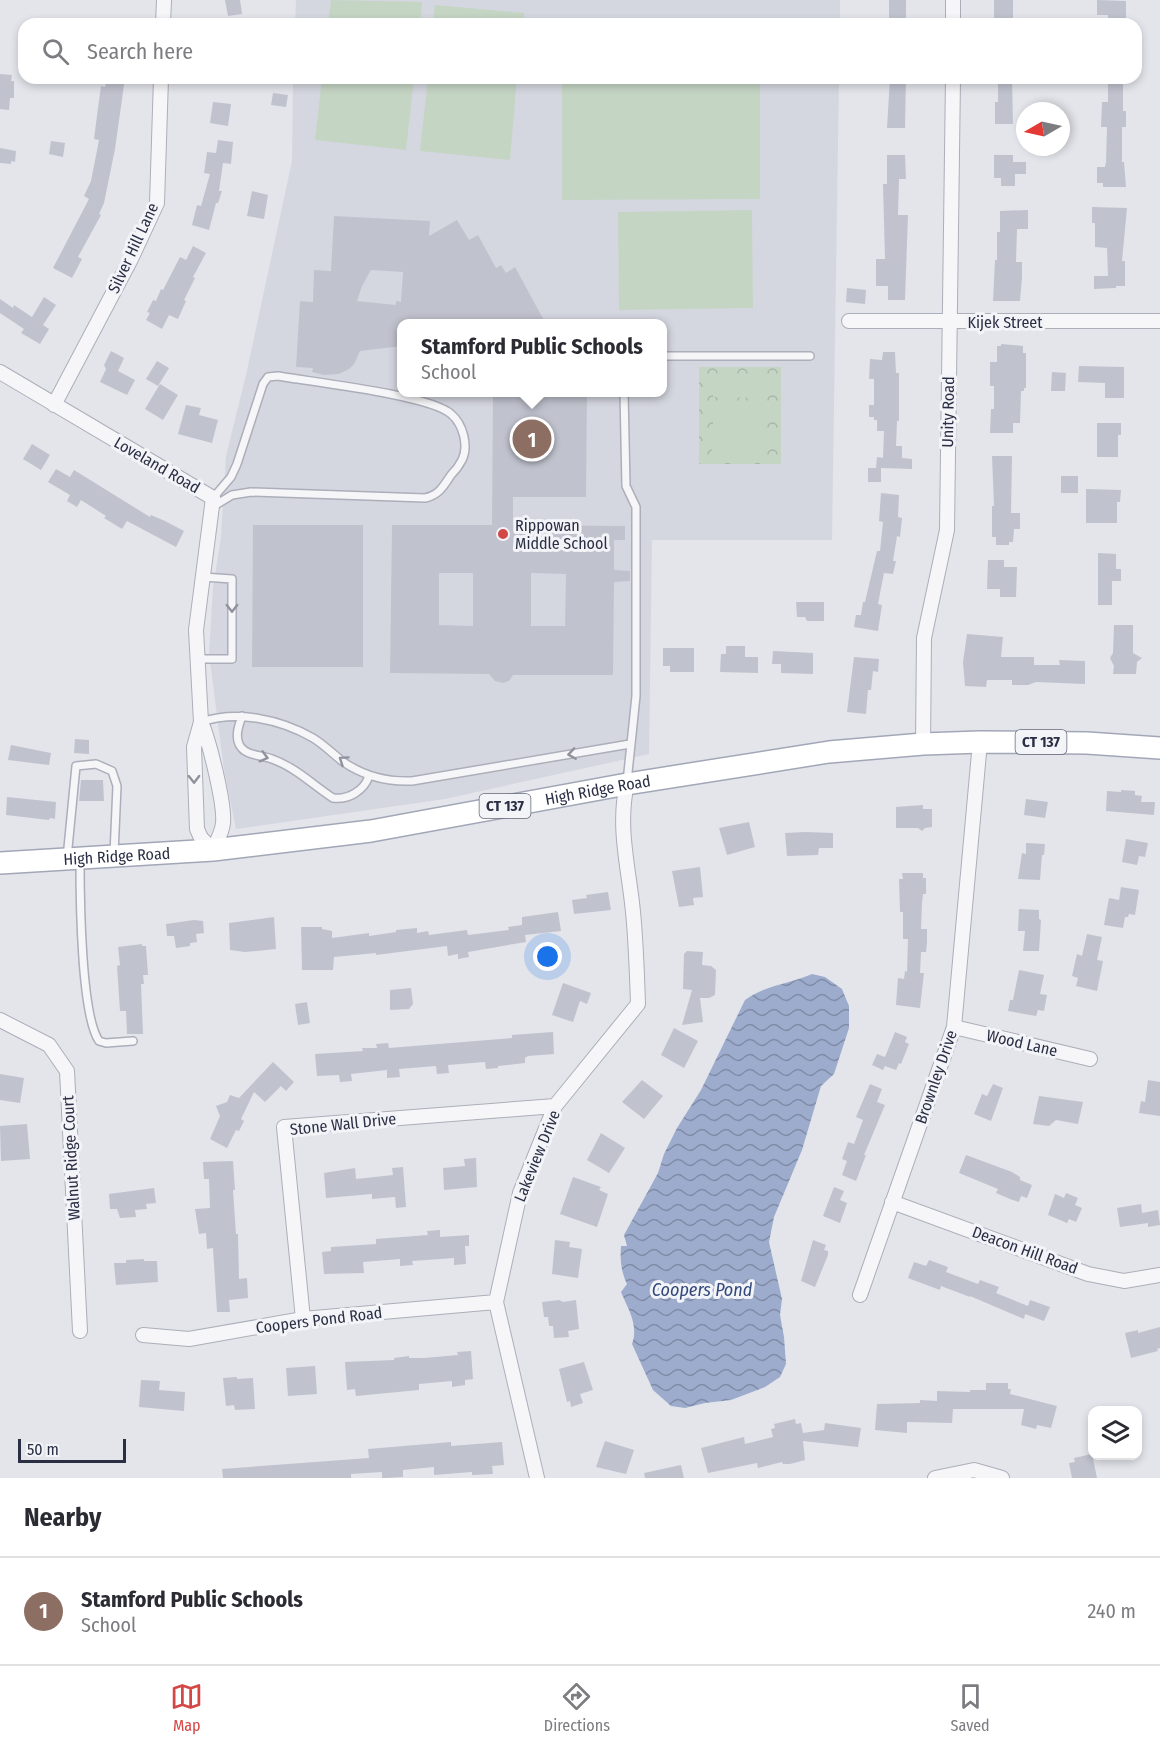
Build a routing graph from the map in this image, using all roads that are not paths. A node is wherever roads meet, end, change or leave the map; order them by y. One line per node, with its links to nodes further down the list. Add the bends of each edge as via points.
1 (164, 0): 3 (street)
2 (954, 0): 4 (street)
3 (163, 18)
4 (953, 18)
5 (161, 84): 16 (street, Silver Hill Lane, via 157,203)
6 (952, 84): 9 (street, Unity Road)
7 (849, 321): 9 (street, Kijek Street)
8 (1160, 321): 9 (street, Kijek Street)
9 (950, 322): 24 (street, Unity Road, via 947,530 924,638)
10 (667, 356): 11 (lane)
11 (810, 356)
12 (0, 372): 16 (street, Loveland Road)
13 (397, 396): 17 (lane, via 268,377 237,464)
14 (405, 397): 17 (lane, via 451,413 464,438 462,460 435,496 251,492)
15 (624, 397): 23 (lane, via 626,486 636,507 636,696)
16 (54, 405): 17 (street, Loveland Road)
17 (212, 503): 18 (street, Loveland Road)
18 (203, 577): 19 (street, Loveland Road, via 196,630); 19 (lane, one-way to 19, via 232,579 232,659)
19 (198, 659): 21 (street, Loveland Road)
20 (242, 716): 21 (lane); 26 (lane, one-way to 20, via 313,738 278,723); 26 (lane, one-way to 26, via 237,735 245,752 289,767 333,798 350,796)
21 (201, 722): 28 (street, Loveland Road, via 208,737 223,816); 28 (street, Loveland Road, one-way to 28, via 194,747 196,829)
22 (980, 742): 24 (main road, High Ridge Road / CT 137); 25 (main road, High Ridge Road / CT 137); 33 (street, Brownley Drive)
23 (630, 744): 26 (lane, one-way to 26, via 412,781); 27 (lane)
24 (922, 744): 27 (main road, High Ridge Road / CT 137, via 829,752)
25 (1160, 748)
26 (369, 776)
27 (627, 784): 28 (main road, High Ridge Road / CT 137, via 371,831); 36 (street, Lakeview Drive, via 622,827 633,912 638,1004)
28 (213, 850): 29 (main road, High Ridge Road / CT 137)
29 (114, 856): 30 (main road, High Ridge Road / CT 137); 30 (lane, via 117,786 112,771 96,764 76,766)
30 (73, 859): 31 (main road, High Ridge Road / CT 137); 34 (lane, via 94,1033 99,1041)
31 (0, 862)
32 (0, 1020): 42 (street, Walnut Ridge Court, via 49,1045 67,1071)
33 (954, 1027): 35 (street, Wood Lane); 37 (street, Brownley Drive)
34 (133, 1041)
35 (1090, 1059)
36 (555, 1106): 40 (street, Lakeview Drive, via 520,1193); 41 (street, Stone Wall Drive, via 284,1127)
37 (892, 1202): 38 (street, Deacon Hill Road, via 1088,1274 1124,1281); 39 (street, Brownley Drive)
38 (1160, 1275)
39 (860, 1296)
40 (495, 1302): 41 (street, Coopers Pond Road); 44 (street, Lakeview Drive)
41 (303, 1319): 43 (street, Coopers Pond Road, via 189,1339)
42 (80, 1331)
43 (143, 1335)
44 (537, 1478)
45 (934, 1478): 46 (street, via 974,1470)
46 (1002, 1478)

